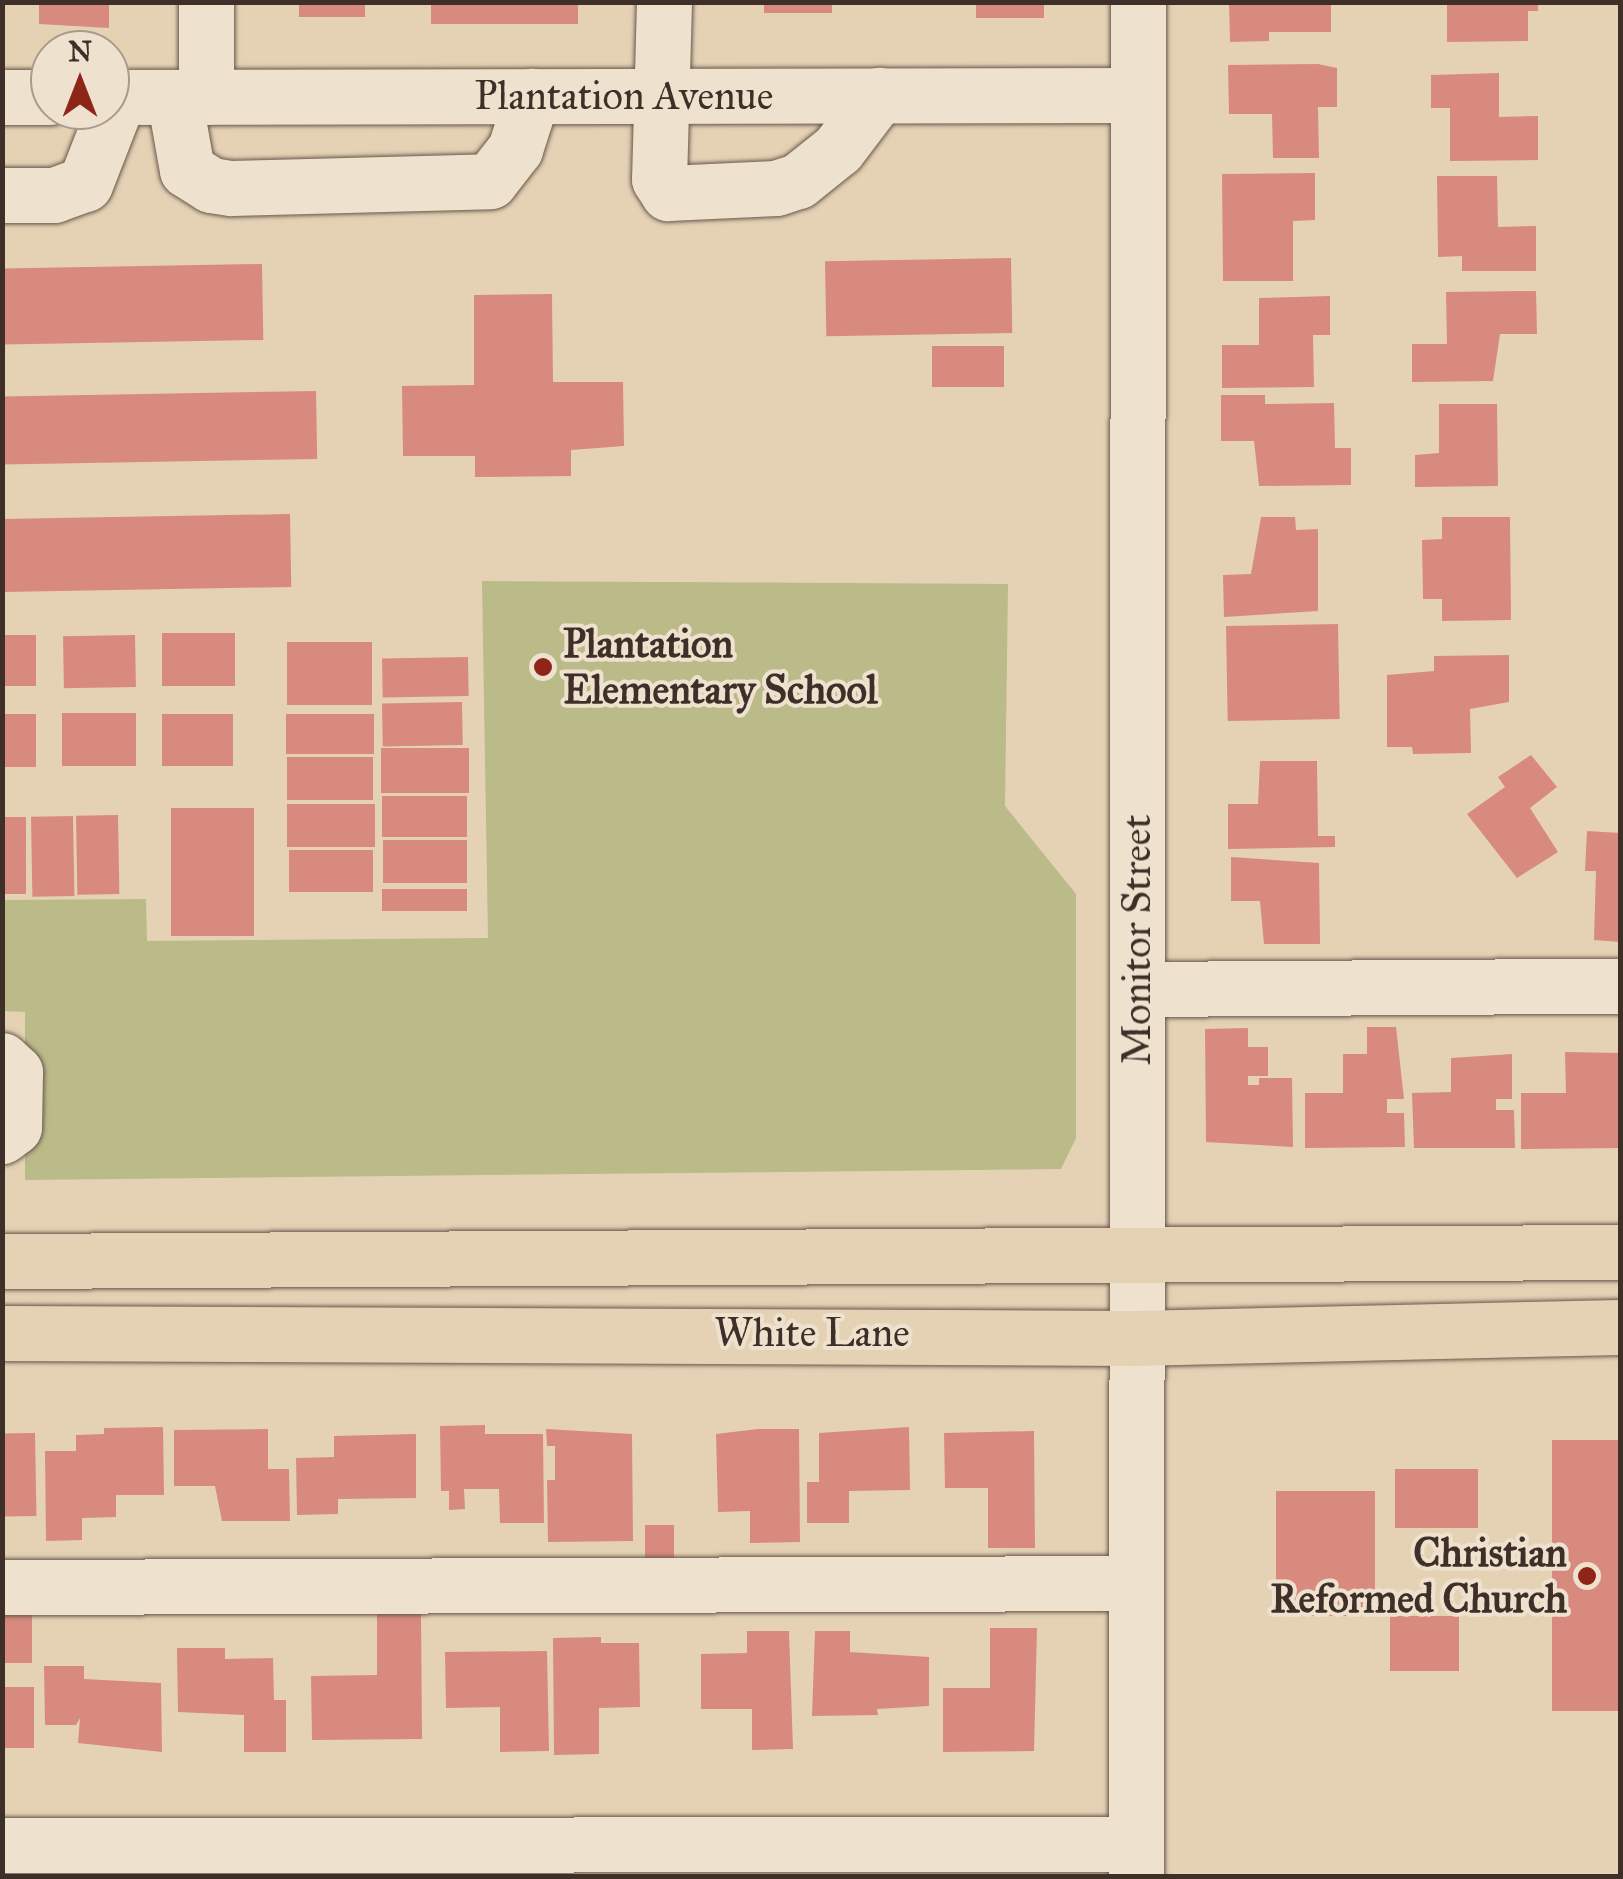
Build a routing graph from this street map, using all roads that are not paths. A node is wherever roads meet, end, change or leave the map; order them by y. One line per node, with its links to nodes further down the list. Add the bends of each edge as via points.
1 (206, 2): 7 (street)
2 (664, 2): 9 (street)
3 (1138, 2): 4 (street, Monitor Street)
4 (1138, 94): 5 (street, Plantation Avenue); 15 (street, Monitor Street)
5 (879, 95): 9 (street, Plantation Avenue); 9 (street, via 838,148 798,181 678,195 663,190 659,179)
6 (130, 96): 7 (street, Plantation Avenue)
7 (190, 96): 8 (street, Plantation Avenue); 8 (street, via 187,170 210,185 231,188 490,181 516,148)
8 (532, 96): 9 (street, Plantation Avenue)
9 (663, 96)
10 (2, 97): 11 (street)
11 (30, 97)
12 (103, 130): 13 (street, via 85,184 54,195)
13 (2, 195)
14 (1620, 986): 15 (street)
15 (1136, 989): 19 (street, Monitor Street)
16 (2, 1060): 17 (street, via 15,1072 14,1127)
17 (2, 1136)
18 (1620, 1252): 19 (main road, White Lane)
19 (1135, 1259): 20 (main road, White Lane); 23 (street, Monitor Street)
20 (2, 1261)
21 (1620, 1327): 23 (main road, White Lane)
22 (2, 1332): 23 (main road, White Lane)
23 (1134, 1338): 24 (street, Monitor Street)
24 (1135, 1584): 25 (street); 29 (street, Monitor Street)
25 (2, 1586)
26 (2, 1845): 27 (street)
27 (598, 1860): 28 (street)
28 (843, 1860): 29 (street)
29 (1136, 1860)

